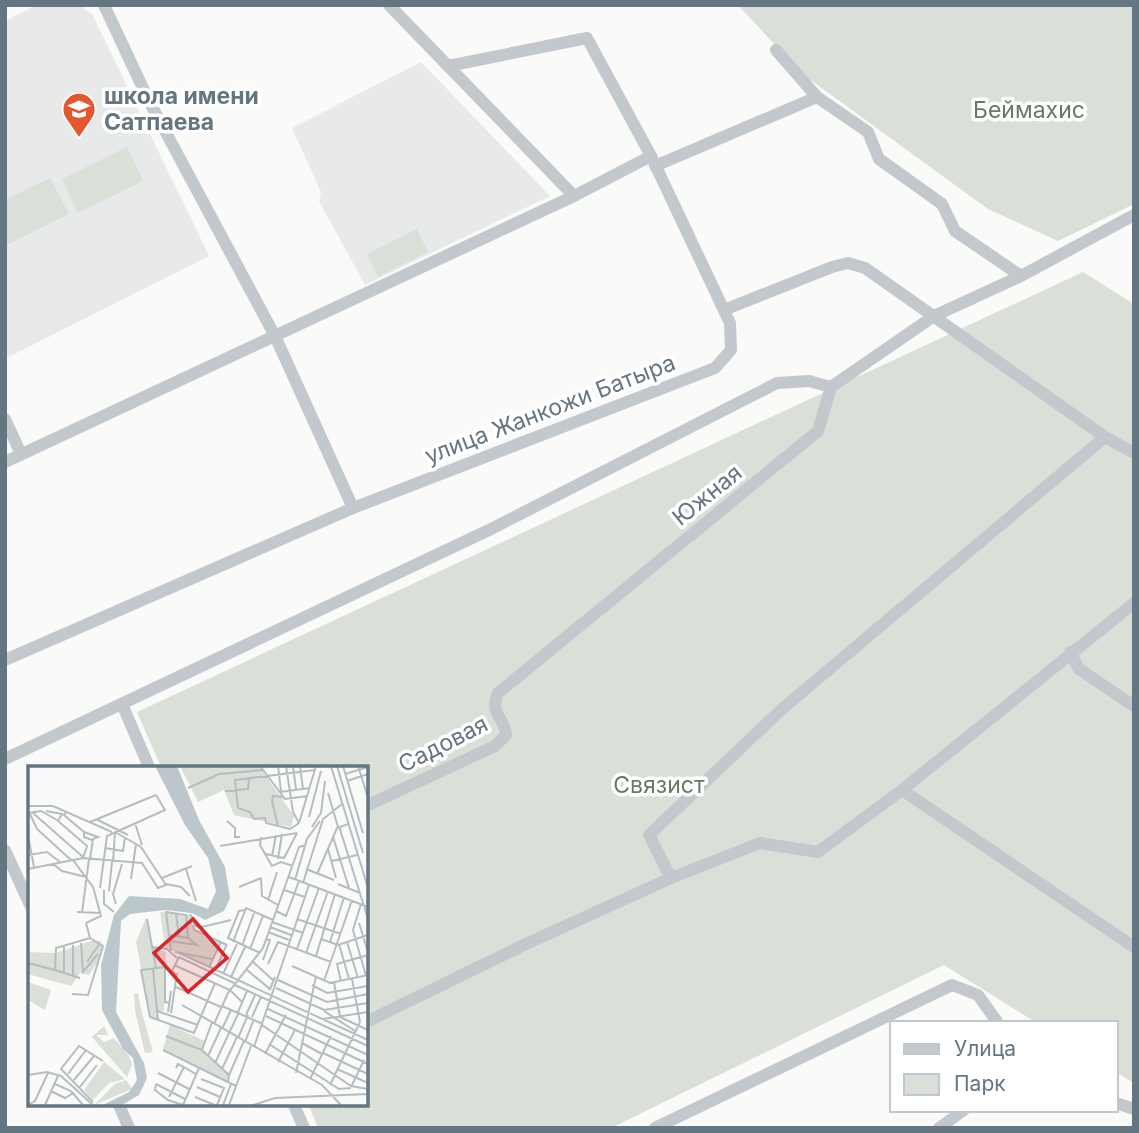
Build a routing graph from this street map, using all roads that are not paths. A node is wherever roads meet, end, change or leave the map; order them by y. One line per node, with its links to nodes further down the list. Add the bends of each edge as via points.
1 (104, 5): 12 (street, via 149,101)
2 (389, 5): 4 (street)
3 (776, 50): 5 (street)
4 (448, 66): 6 (street, via 586,38); 7 (street)
5 (817, 97): 6 (street); 9 (street, via 868,132 879,159 942,204 955,231)
6 (653, 161): 7 (street); 10 (street)
7 (574, 196): 12 (street)
8 (1134, 215): 9 (street)
9 (1021, 276): 11 (street)
10 (727, 316): 11 (street, via 832,267 848,264 865,268); 19 (street, улица Жанкожи Батыра, via 731,350 715,368)
11 (934, 316): 13 (street); 15 (street)
12 (275, 336): 17 (street); 19 (street)
13 (831, 387): 23 (street, Южная, via 818,431 498,693); 24 (street, via 809,381 777,383 489,530)
14 (5, 419): 17 (street)
15 (1105, 437): 16 (street); 31 (street, via 782,709 649,835)
16 (1134, 453)
17 (21, 454): 18 (street)
18 (5, 462)
19 (353, 508): 22 (street, улица Жанкожи Батыра)
20 (1134, 603): 21 (street)
21 (1070, 652): 25 (street, via 1079,669); 28 (street)
22 (5, 660)
23 (494, 702): 29 (street, Садовая, via 506,735 495,746)
24 (122, 704): 26 (street); 27 (street)
25 (1134, 706)
26 (5, 759)
27 (149, 766)
28 (902, 790): 31 (street, via 818,852 761,844); 33 (street)
29 (368, 805)
30 (5, 850): 32 (street)
31 (671, 878): 34 (street)
32 (28, 901)
33 (1134, 947)
34 (368, 1021)
35 (997, 1021): 41 (street, via 978,995 952,985)
36 (119, 1105): 39 (street)
37 (294, 1105): 40 (street)
38 (961, 1112): 42 (street)
39 (129, 1128)
40 (304, 1128)
41 (655, 1128)
42 (939, 1128)

